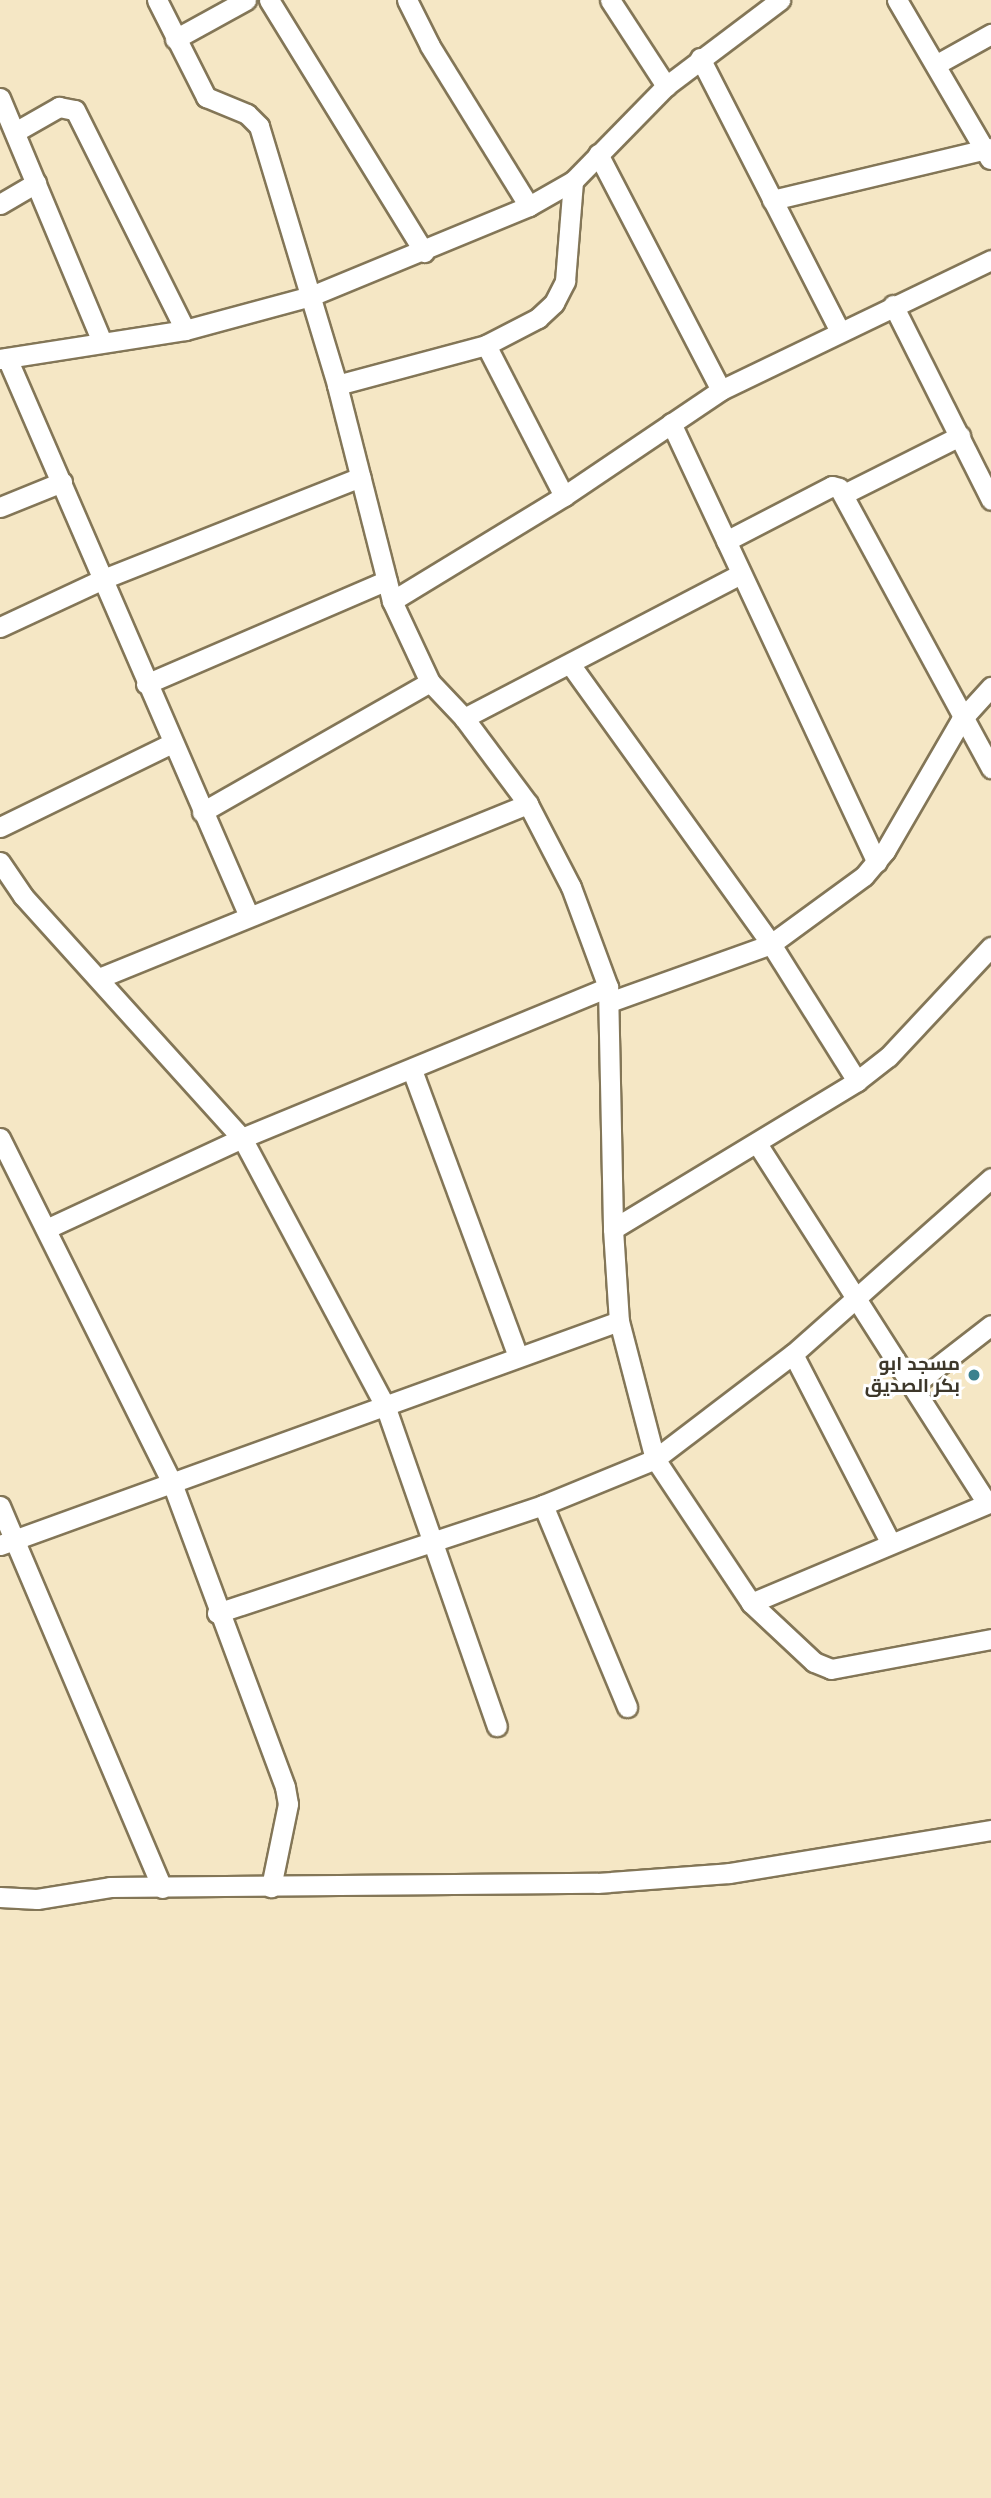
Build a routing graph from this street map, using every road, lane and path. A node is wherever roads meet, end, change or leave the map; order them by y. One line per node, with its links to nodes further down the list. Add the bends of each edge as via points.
1 (157, 0): 10 (street)
2 (246, 0): 10 (street)
3 (269, 0): 23 (street)
4 (407, 0): 22 (street, via 430,46)
5 (610, 0): 13 (street)
6 (780, 0): 8 (street)
7 (897, 0): 12 (street)
8 (758, 7): 11 (street)
9 (991, 34): 12 (street)
10 (175, 39): 25 (street, via 206,97 247,114 259,126)
11 (699, 58): 13 (street); 20 (street)
12 (937, 64): 16 (street)
13 (666, 86): 17 (street)
14 (0, 98): 15 (street)
15 (15, 132): 19 (street); 27 (street, via 60,107 75,110)
16 (989, 153): 20 (street)
17 (597, 154): 18 (street); 33 (street)
18 (573, 181): 22 (street); 30 (street, via 566,272 554,303 515,333)
19 (36, 183): 21 (street); 29 (street)
20 (772, 200): 28 (street)
21 (0, 204)
22 (529, 206): 23 (street)
23 (424, 252): 25 (street)
24 (991, 260): 26 (street)
25 (311, 296): 27 (street); 32 (street)
26 (893, 305): 28 (street); 35 (street)
27 (185, 330): 29 (street)
28 (841, 331): 33 (street)
29 (102, 342): 31 (street)
30 (486, 345): 32 (street); 39 (street)
31 (4, 359): 37 (street)
32 (337, 386): 36 (street)
33 (721, 390): 34 (street)
34 (671, 423): 39 (street); 42 (street)
35 (960, 436): 38 (street); 40 (street)
36 (360, 477): 44 (street); 45 (street)
37 (62, 482): 41 (street); 44 (street)
38 (844, 494): 42 (street, via 831,486); 53 (street)
39 (564, 495): 46 (street)
40 (991, 500)
41 (0, 507)
42 (726, 541): 43 (street)
43 (741, 574): 48 (street); 60 (street)
44 (103, 579): 47 (street); 50 (street)
45 (387, 580): 46 (street); 50 (street)
46 (392, 601): 49 (street)
47 (0, 627)
48 (570, 664): 52 (street); 62 (street)
49 (430, 682): 52 (street); 57 (street)
50 (146, 684): 54 (street)
51 (991, 687): 53 (street)
52 (464, 718): 56 (street)
53 (961, 720): 55 (street); 60 (street)
54 (172, 743): 57 (street); 58 (street)
55 (991, 768)
56 (528, 804): 61 (street); 65 (street, via 571,887)
57 (202, 812): 61 (street)
58 (0, 827)
59 (0, 862): 64 (street, via 23,896)
60 (877, 862): 62 (street)
61 (248, 914): 64 (street)
62 (771, 944): 65 (street); 67 (street)
63 (991, 947): 67 (street, via 888,1057)
64 (99, 978): 69 (street)
65 (610, 994): 66 (street); 73 (street)
66 (412, 1070): 69 (street); 78 (street)
67 (857, 1081): 70 (street)
68 (0, 1138): 72 (street)
69 (242, 1138): 72 (street); 80 (street)
70 (758, 1145): 73 (street); 74 (street)
71 (991, 1178): 74 (street)
72 (46, 1229): 82 (street)
73 (612, 1229): 75 (street)
74 (855, 1296): 77 (street); 79 (street)
75 (619, 1321): 78 (street); 81 (street)
76 (991, 1325): 79 (street)
77 (793, 1354): 81 (street); 87 (street)
78 (518, 1356): 80 (street)
79 (915, 1384): 83 (street)
80 (386, 1408): 82 (street); 86 (street)
81 (655, 1459): 84 (street); 89 (street)
82 (172, 1483): 88 (street); 90 (street)
83 (989, 1502): 87 (street)
84 (543, 1505): 86 (street); 92 (street)
85 (0, 1506): 88 (street)
86 (436, 1541): 90 (street); 93 (street)
87 (890, 1542): 89 (street)
88 (8, 1543): 96 (street)
89 (751, 1604): 91 (street, via 800,1654 831,1669)
90 (217, 1613): 95 (street, via 288,1804)
91 (991, 1639)
92 (627, 1707)
93 (497, 1726)
94 (991, 1830): 95 (street, via 729,1873 597,1883)
95 (271, 1887): 96 (street)
96 (162, 1888): 97 (street, via 110,1887 37,1899)
97 (2, 1894)

